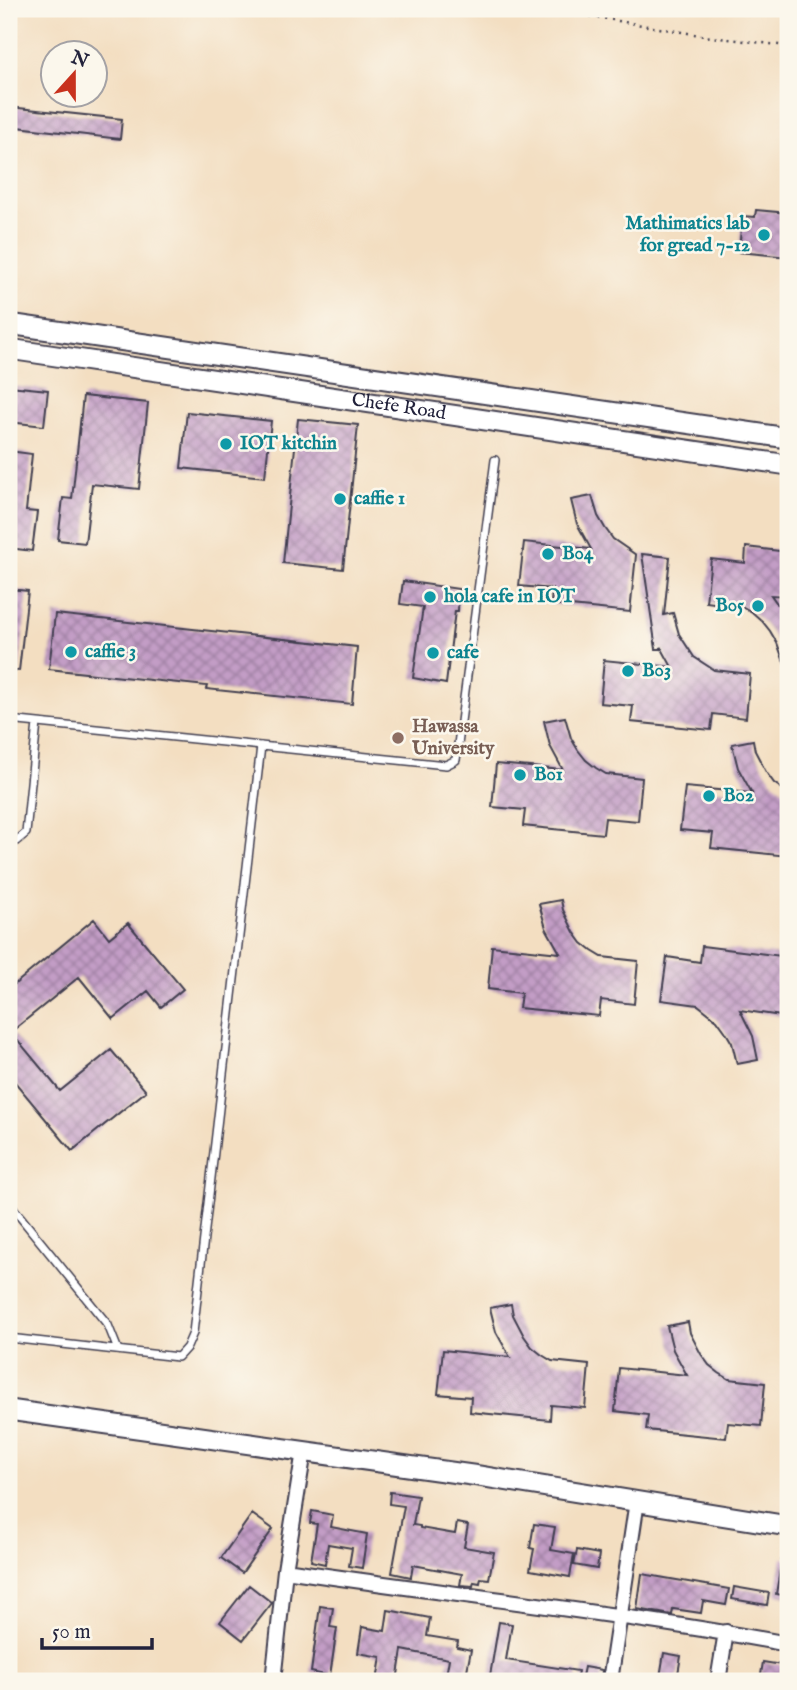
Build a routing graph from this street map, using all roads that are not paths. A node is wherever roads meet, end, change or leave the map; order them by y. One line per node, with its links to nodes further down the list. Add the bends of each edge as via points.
1 (9, 324): 3 (street, Chefe Road)
2 (9, 349): 5 (street, Chefe Road)
3 (788, 439)
4 (495, 460): 8 (lane, via 456,760 446,765)
5 (788, 465)
6 (9, 720): 7 (lane)
7 (37, 723): 8 (lane); 9 (lane, via 26,833)
8 (261, 746): 12 (lane, via 192,1333 178,1357)
9 (9, 847)
10 (9, 1203): 12 (lane, via 108,1325)
11 (9, 1338): 12 (lane)
12 (118, 1350)
13 (9, 1410): 14 (street)
14 (304, 1451): 15 (street); 17 (street)
15 (637, 1501): 16 (street); 18 (street)
16 (788, 1526)
17 (285, 1570): 18 (street); 21 (street)
18 (620, 1615): 19 (street); 22 (street)
19 (726, 1632): 20 (street); 23 (street)
20 (788, 1644)
21 (274, 1681)
22 (610, 1681)
23 (718, 1681)

